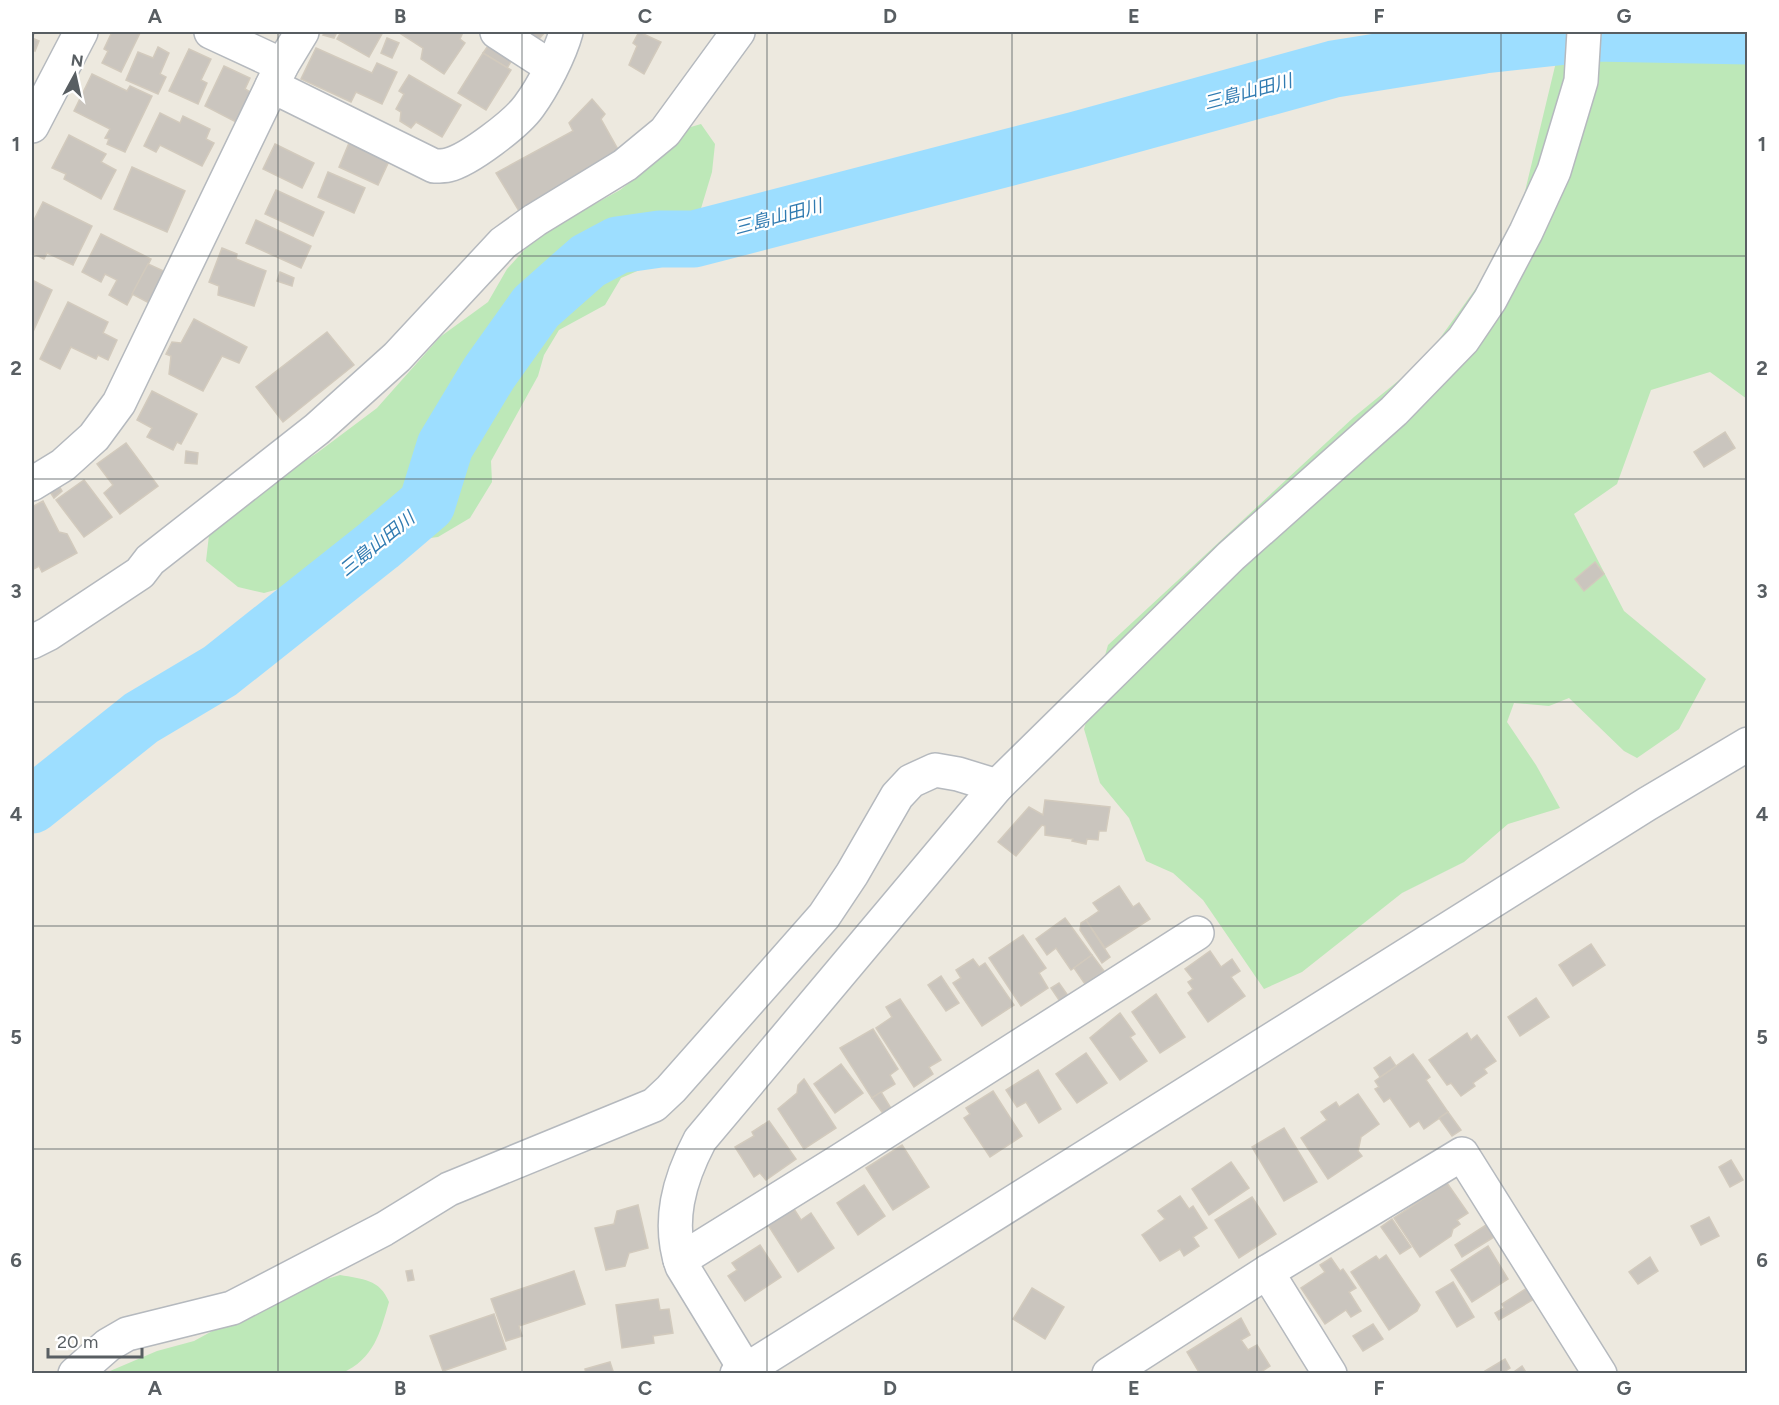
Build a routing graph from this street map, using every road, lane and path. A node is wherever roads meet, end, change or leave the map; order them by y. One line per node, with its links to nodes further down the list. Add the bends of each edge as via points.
1 (81, 32): 10 (street)
2 (212, 32): 9 (street)
3 (302, 32): 9 (street)
4 (497, 32): 8 (street)
5 (566, 32): 8 (street)
6 (738, 32): 12 (street, via 664,132 626,165 503,243 397,357 317,429 150,560 140,573)
7 (1584, 32): 14 (street, via 1581,81 1554,171 1490,300 1463,339 1394,411 1231,556)
8 (551, 68): 9 (street, via 529,106 506,130 462,159 434,166)
9 (277, 75): 11 (street, via 118,403 94,438 63,465)
10 (32, 126)
11 (32, 484)
12 (32, 642)
13 (1748, 744): 18 (street)
14 (997, 786): 16 (street, via 700,1140 687,1165 675,1212); 19 (street, via 935,770 911,781 897,796 824,916 654,1105 449,1189 384,1229 232,1308 127,1334)
15 (1197, 933): 16 (street)
16 (680, 1260): 18 (street)
17 (1268, 1272): 20 (street); 21 (street); 22 (street, via 1461,1154)
18 (743, 1372)
19 (75, 1374)
20 (1109, 1374)
21 (1330, 1374)
22 (1600, 1374)

